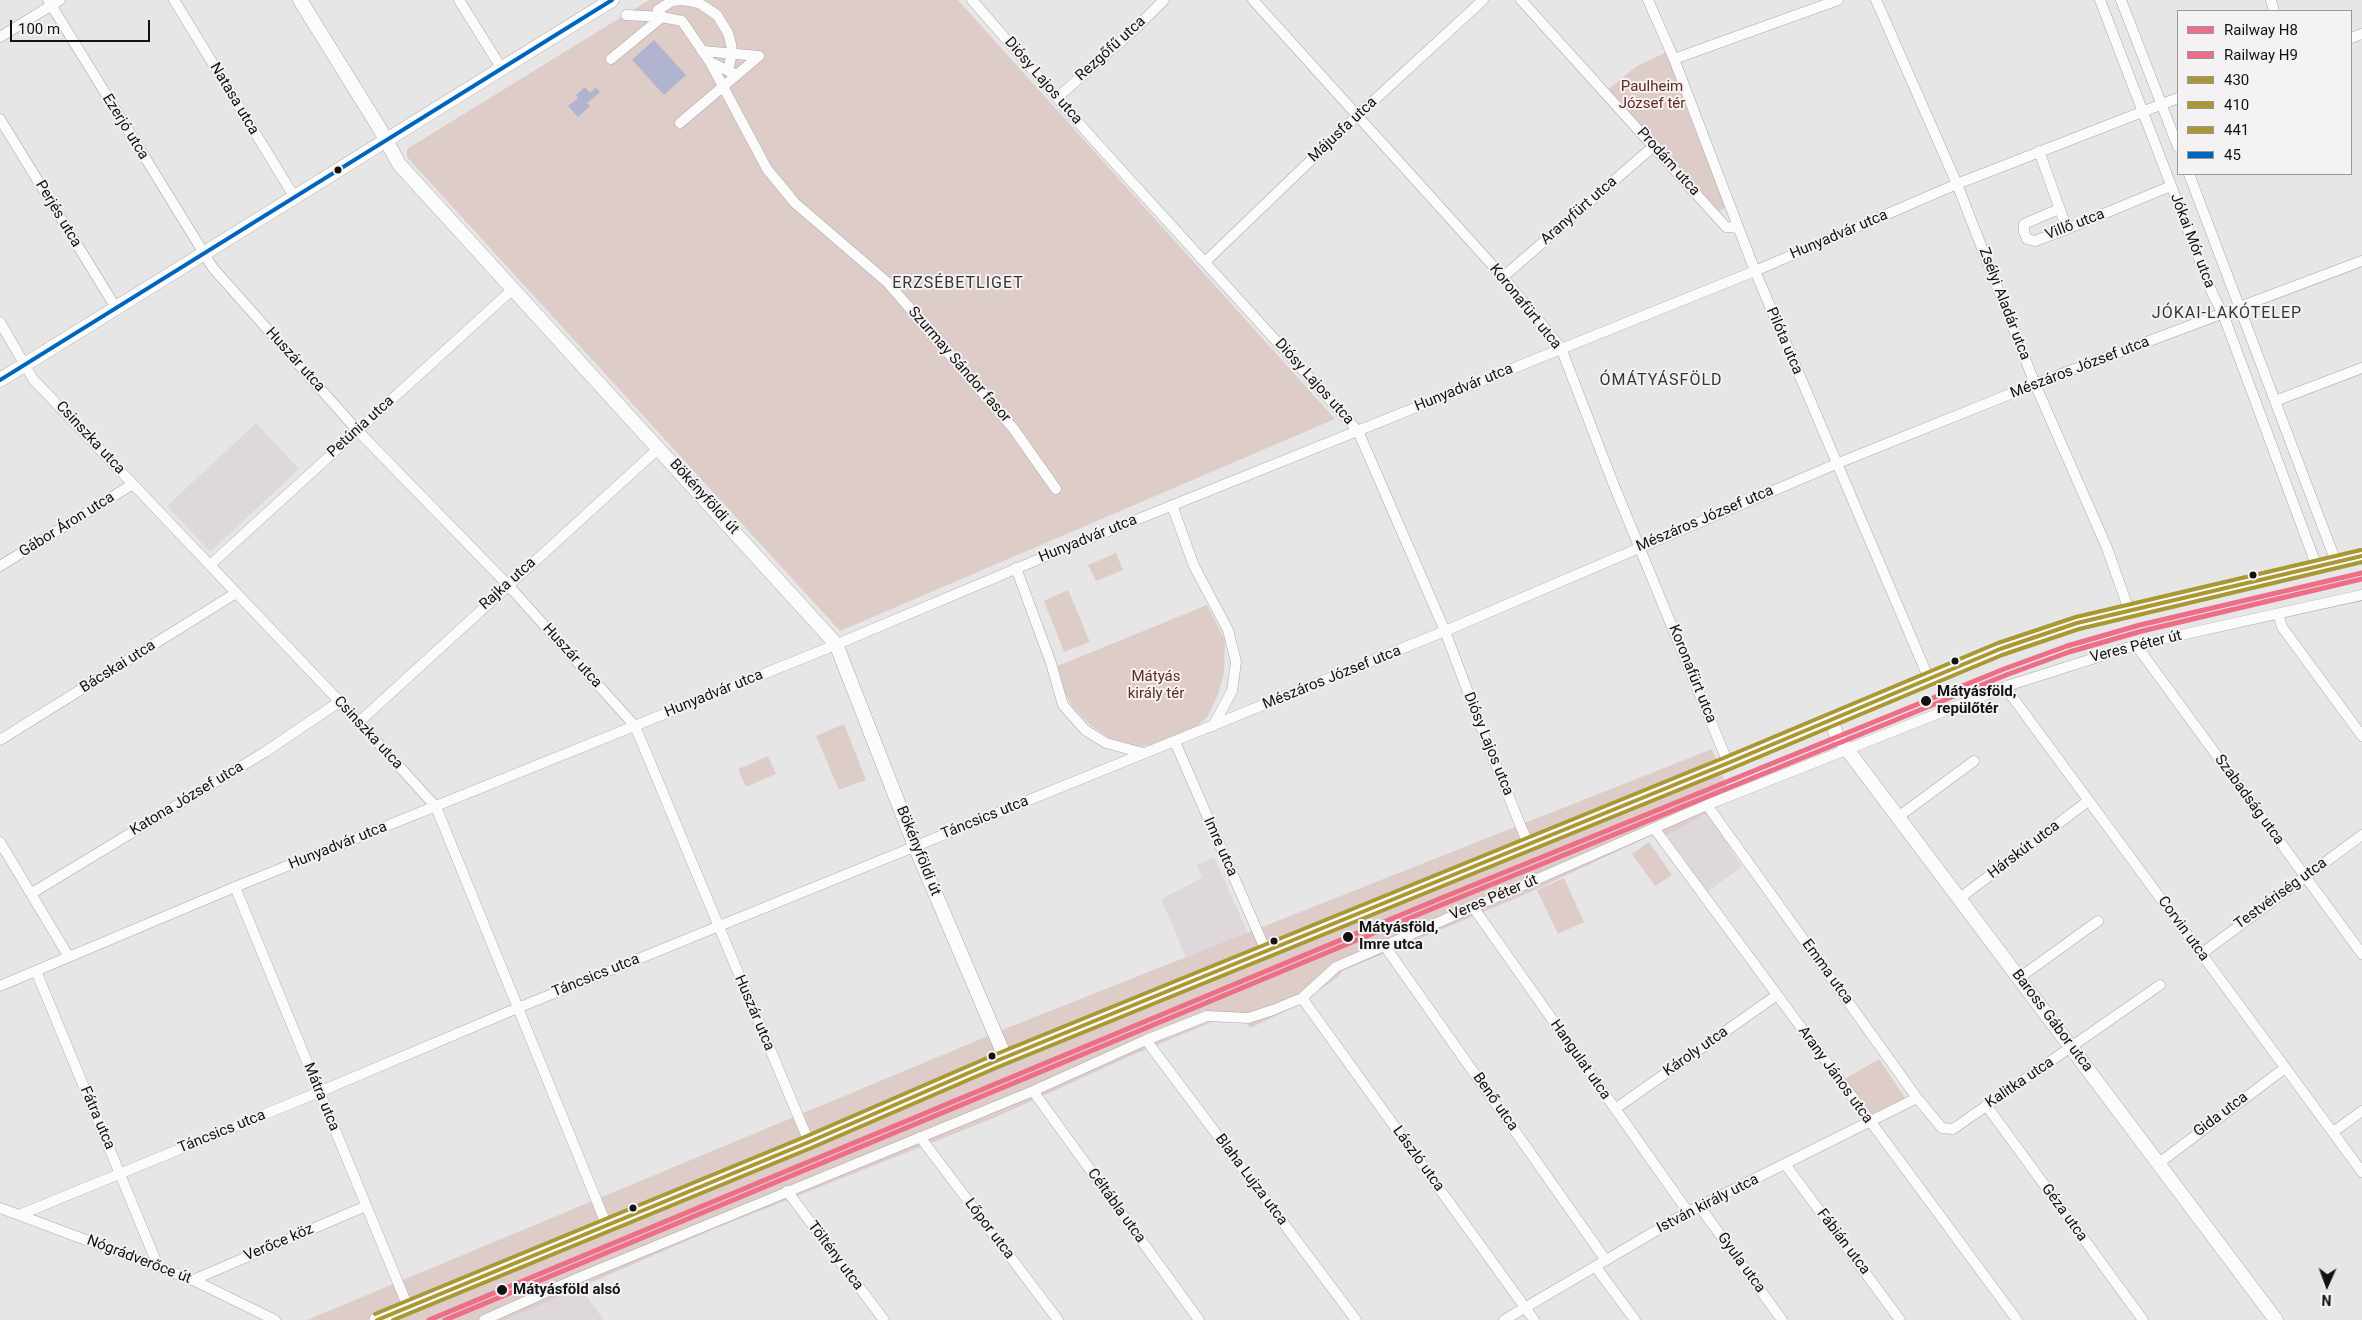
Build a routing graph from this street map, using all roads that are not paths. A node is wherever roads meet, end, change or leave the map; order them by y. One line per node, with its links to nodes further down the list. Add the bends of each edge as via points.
1 (174, 0): 43 (street, Natasa utca)
2 (300, 0): 36 (street, Bökényföldi út)
3 (459, 0): 26 (street)
4 (612, 0): 26 (street)
5 (651, 0): 18 (street)
6 (972, 0): 29 (street, Diósy Lajos utca)
7 (1164, 0): 29 (street, Rezgőfű utca)
8 (1253, 0): 33 (street, Koronafürt utca)
9 (1483, 0): 33 (street, Májusfa utca)
10 (1521, 0): 38 (street, Prodám utca)
11 (1648, 0): 24 (street, Pilóta utca)
12 (1838, 0): 24 (street)
13 (1876, 0): 41 (street, Zsélyi Aladár utca)
14 (2100, 0): 32 (street, Jókai Mór utca)
15 (2121, 0): 31 (street)
16 (672, 1): 18 (street); 22 (street, via 691,1 709,8 728,33)
17 (53, 2): 20 (street); 47 (street, Ezerjó utca)
18 (660, 14): 19 (street, Szurmay Sándor fasor); 21 (street, Szurmay Sándor fasor, via 682,22); 23 (street)
19 (626, 15)
20 (0, 37)
21 (702, 51): 22 (street); 25 (street, Szurmay Sándor fasor)
22 (732, 53): 27 (street); 27 (street, via 759,56)
23 (611, 59)
24 (1674, 59): 45 (street, Pilóta utca)
25 (710, 62): 27 (street); 28 (street, Szurmay Sándor fasor)
26 (502, 68): 36 (street)
27 (733, 73): 28 (street)
28 (723, 88): 35 (street); 68 (street, Szurmay Sándor fasor, via 767,169 796,203 888,283 1013,428)
29 (1058, 98): 49 (street, Diósy Lajos utca)
30 (2177, 98): 31 (street, Hunyadvár utca)
31 (2162, 104): 32 (street, Hunyadvár utca); 37 (street)
32 (2143, 110): 39 (street, Hunyadvár utca); 42 (street, Jókai Mór utca)
33 (1357, 116): 49 (street, Májusfa utca); 51 (street, Koronafürt utca)
34 (0, 119): 54 (street, Perjés utca)
35 (680, 123)
36 (386, 141): 43 (street); 52 (street, Bökényföldi út, via 399,164)
37 (2177, 144)
38 (1655, 146): 45 (street, Prodám utca, via 1726,227); 51 (street, Aranyfürt utca)
39 (2039, 151): 41 (street, Hunyadvár utca); 44 (street)
40 (2188, 175): 53 (street, Jókai Mór utca)
41 (1957, 184): 50 (street, Hunyadvár utca); 61 (street, Zsélyi Aladár utca)
42 (2172, 186): 46 (street, Villő utca); 55 (street, Jókai Mór utca)
43 (295, 198): 47 (street)
44 (2059, 209): 46 (street); 46 (street, Villő utca, via 2024,224 2024,232 2027,239 2035,241)
45 (1738, 228): 50 (street, Pilóta utca)
46 (2067, 229)
47 (203, 254): 54 (street); 63 (street, Huszár utca)
48 (2362, 261): 53 (street, Mészáros József utca)
49 (1205, 262): 64 (street, Diósy Lajos utca)
50 (1755, 271): 57 (street, Hunyadvár utca); 66 (street, Pilóta utca)
51 (1503, 278): 57 (street, Koronafürt utca)
52 (514, 288): 63 (street, Petúnia utca); 65 (street, Bökényföldi út)
53 (2239, 307): 55 (street, Mészáros József utca); 62 (street, Jókai Mór utca)
54 (116, 308): 58 (street)
55 (2222, 314): 61 (street, Mészáros József utca); 75 (street, Jókai Mór utca)
56 (0, 322): 58 (street, Csinszka utca)
57 (1561, 348): 64 (street, Hunyadvár utca); 70 (street, Koronafürt utca)
58 (26, 364): 60 (street); 67 (street, Csinszka utca, via 33,379)
59 (2362, 368): 62 (street)
60 (0, 380)
61 (2035, 384): 66 (street, Mészáros József utca); 80 (street, Zsélyi Aladár utca, via 2121,583)
62 (2275, 401): 72 (street, Jókai Mór utca)
63 (357, 430): 73 (street, Petúnia utca); 77 (street, Huszár utca)
64 (1358, 431): 69 (street, Hunyadvár utca); 82 (street, Diósy Lajos utca)
65 (659, 448): 77 (street, Rajka utca); 83 (street, Bökényföldi út)
66 (1836, 464): 70 (street, Mészáros József utca); 85 (street, Pilóta utca)
67 (133, 484): 73 (street, Csinszka utca); 74 (street, Gábor Áron utca)
68 (1056, 489)
69 (1172, 505): 76 (street, Hunyadvár utca); 91 (street, via 1194,566 1228,630 1236,662 1232,691)
70 (1639, 546): 82 (street, Mészáros József utca); 98 (street, Koronafürt utca)
71 (2362, 556): 72 (main road)
72 (2336, 562): 75 (main road)
73 (210, 565): 78 (street, Csinszka utca)
74 (0, 566)
75 (2317, 567): 80 (main road)
76 (1016, 568): 83 (street, Hunyadvár utca); 96 (street, via 1063,705 1086,730 1106,743)
77 (507, 584): 89 (street, Rajka utca); 90 (street, Huszár utca)
78 (236, 593): 87 (street, Csinszka utca); 93 (street, Bácskai utca)
79 (2362, 595): 81 (street, Veres Péter út)
80 (2129, 610): 85 (main road, via 2059,628)
81 (2278, 614): 84 (street, Veres Péter út); 92 (street, via 2282,627)
82 (1445, 631): 91 (street, Mészáros József utca); 106 (street, Diósy Lajos utca)
83 (836, 644): 90 (street, Hunyadvár utca); 107 (street, Bökényföldi út)
84 (2136, 645): 86 (street, Veres Péter út); 108 (street, Szabadság utca)
85 (1929, 679): 88 (main road)
86 (2005, 687): 95 (street, Veres Péter út); 99 (street, Corvin utca)
87 (339, 702): 89 (street, Csinszka utca); 110 (street, Katona József utca, via 265,752)
88 (1831, 720): 95 (street, Baross Gábor utca, via 1837,736); 98 (main road)
89 (359, 722): 101 (street, Csinszka utca)
90 (635, 726): 101 (street, Hunyadvár utca); 114 (street, Huszár utca)
91 (1213, 726): 94 (street, Mészáros József utca)
92 (2362, 736)
93 (0, 740)
94 (1175, 742): 96 (street, Táncsics utca); 116 (street, Imre utca)
95 (1847, 748): 100 (street, Veres Péter út); 102 (street, Baross Gábor utca)
96 (1143, 753): 107 (street, Táncsics utca)
97 (1974, 761): 102 (street)
98 (1728, 763): 106 (main road)
99 (2088, 801): 111 (street, Hárskút utca); 117 (street, Corvin utca)
100 (1707, 805): 103 (street, Veres Péter út); 133 (street, Emma utca)
101 (436, 807): 109 (street, Hunyadvár utca); 126 (street, Csinszka utca)
102 (1898, 817): 111 (street, Baross Gábor utca)
103 (1654, 828): 112 (street, Veres Péter út); 124 (street, Arany János utca)
104 (2362, 835): 108 (street, Testvériség utca)
105 (0, 842): 110 (street)
106 (1528, 844): 116 (main road)
107 (915, 846): 114 (street, Táncsics utca); 129 (street, Bökényföldi út)
108 (2305, 877): 117 (street, Testvériség utca); 118 (street, Szabadság utca)
109 (235, 887): 119 (street, Hunyadvár utca); 132 (street, Mátra utca)
110 (32, 893): 119 (street)
111 (1960, 898): 121 (street, Baross Gábor utca)
112 (1473, 907): 115 (street, Veres Péter út); 135 (street, Hangulat utca)
113 (2098, 921): 121 (street)
114 (717, 927): 126 (street, Táncsics utca); 141 (street, Huszár utca)
115 (1384, 946): 125 (street, Veres Péter út, via 1336,967); 153 (street, Benő utca)
116 (1266, 951): 129 (main road)
117 (2201, 954): 130 (street, Corvin utca)
118 (2362, 954)
119 (69, 957): 120 (street, Hunyadvár utca)
120 (36, 971): 123 (street, Hunyadvár utca); 145 (street, Fátra utca)
121 (2019, 978): 128 (street, Baross Gábor utca)
122 (2160, 985): 128 (street, Kalitka utca)
123 (0, 986)
124 (1777, 996): 135 (street, Károly utca); 137 (street, Arany János utca)
125 (1302, 998): 127 (street, Veres Péter út, via 1248,1018 1207,1016); 158 (street, László utca)
126 (520, 1007): 132 (street, Táncsics utca); 152 (street, Csinszka utca)
127 (1146, 1040): 131 (street, Veres Péter út); 165 (street, Blaha Lujza utca)
128 (2072, 1047): 134 (street, Kalitka utca); 142 (street, Baross Gábor utca)
129 (1005, 1057): 141 (main road)
130 (2285, 1068): 139 (street, Corvin utca); 142 (street, Gida utca)
131 (1033, 1091): 140 (street, Veres Péter út); 164 (street, Céltábla utca)
132 (319, 1092): 145 (street, Táncsics utca); 147 (street, Mátra utca)
133 (1917, 1098): 137 (street, István király utca); 138 (street, Emma utca, via 1942,1128)
134 (1986, 1106): 138 (street, Kalitka utca); 172 (street, Géza utca)
135 (1615, 1108): 150 (street, Hangulat utca)
136 (2362, 1111): 139 (street)
137 (1870, 1122): 143 (street, István király utca); 171 (street, Arany János utca)
138 (1953, 1129)
139 (2333, 1132): 144 (street, Corvin utca)
140 (920, 1138): 146 (street, Veres Péter út); 163 (street, Lőpor utca)
141 (809, 1142): 152 (main road)
142 (2159, 1163): 173 (street, Baross Gábor utca)
143 (1785, 1164): 148 (street, István király utca); 170 (street, Fábián utca)
144 (2362, 1172)
145 (120, 1174): 151 (street, Táncsics utca); 154 (street, Fátra utca)
146 (787, 1191): 161 (street, Veres Péter út); 162 (street, Töltény utca)
147 (366, 1206): 156 (street, Verőce köz); 157 (street, Mátra utca)
148 (1700, 1207): 150 (street, István király utca); 169 (street, Gyula utca)
149 (0, 1208): 151 (street, Nógrádverőce út)
150 (1688, 1212): 153 (street, István király utca)
151 (19, 1215): 154 (street, Nógrádverőce út)
152 (607, 1226): 157 (main road)
153 (1605, 1259): 155 (street, István király utca)
154 (158, 1266): 156 (street, Nógrádverőce út)
155 (1595, 1266): 158 (street, István király utca); 168 (street)
156 (193, 1280): 159 (street, Nógrádverőce út)
157 (408, 1307): 160 (main road)
158 (1525, 1308): 166 (street, István király utca); 167 (street, László utca)
159 (275, 1320)
160 (377, 1320)
161 (486, 1320)
162 (884, 1320)
163 (1058, 1320)
164 (1199, 1320)
165 (1356, 1320)
166 (1504, 1320)
167 (1534, 1320)
168 (1635, 1320)
169 (1782, 1320)
170 (1900, 1320)
171 (2017, 1320)
172 (2143, 1320)
173 (2276, 1320)

